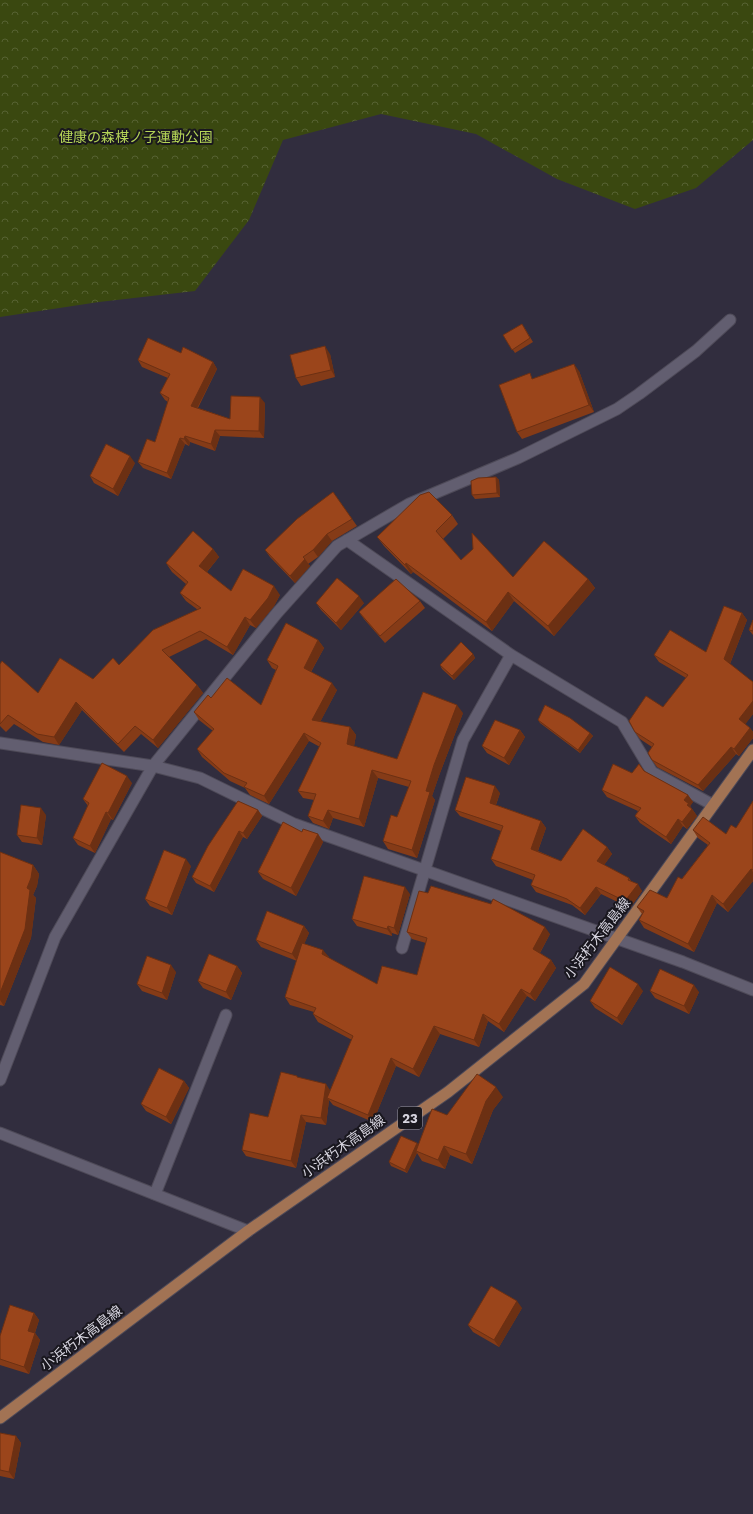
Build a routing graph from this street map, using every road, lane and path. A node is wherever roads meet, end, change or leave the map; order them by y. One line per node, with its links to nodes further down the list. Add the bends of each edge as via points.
1 (730, 320): 2 (street, via 696,351 617,409 518,458 409,504)
2 (347, 540): 3 (street); 6 (street, via 337,546 277,613)
3 (511, 655): 7 (street, via 622,722 652,772); 8 (street, via 463,740)
4 (0, 743): 6 (street)
5 (753, 750): 7 (main road, 小浜朽木高島線 / 23)
6 (152, 766): 8 (street, via 200,778 294,824); 13 (street, via 55,938)
7 (713, 806): 9 (main road, 小浜朽木高島線 / 23)
8 (425, 870): 9 (street); 10 (street)
9 (617, 939): 11 (street); 16 (main road, 小浜朽木高島線 / 23, via 584,984 448,1092)
10 (402, 948)
11 (753, 990)
12 (226, 1015): 15 (street)
13 (0, 1080)
14 (0, 1133): 15 (street)
15 (155, 1194): 16 (street)
16 (248, 1230): 17 (main road, 小浜朽木高島線 / 23)
17 (0, 1418)

